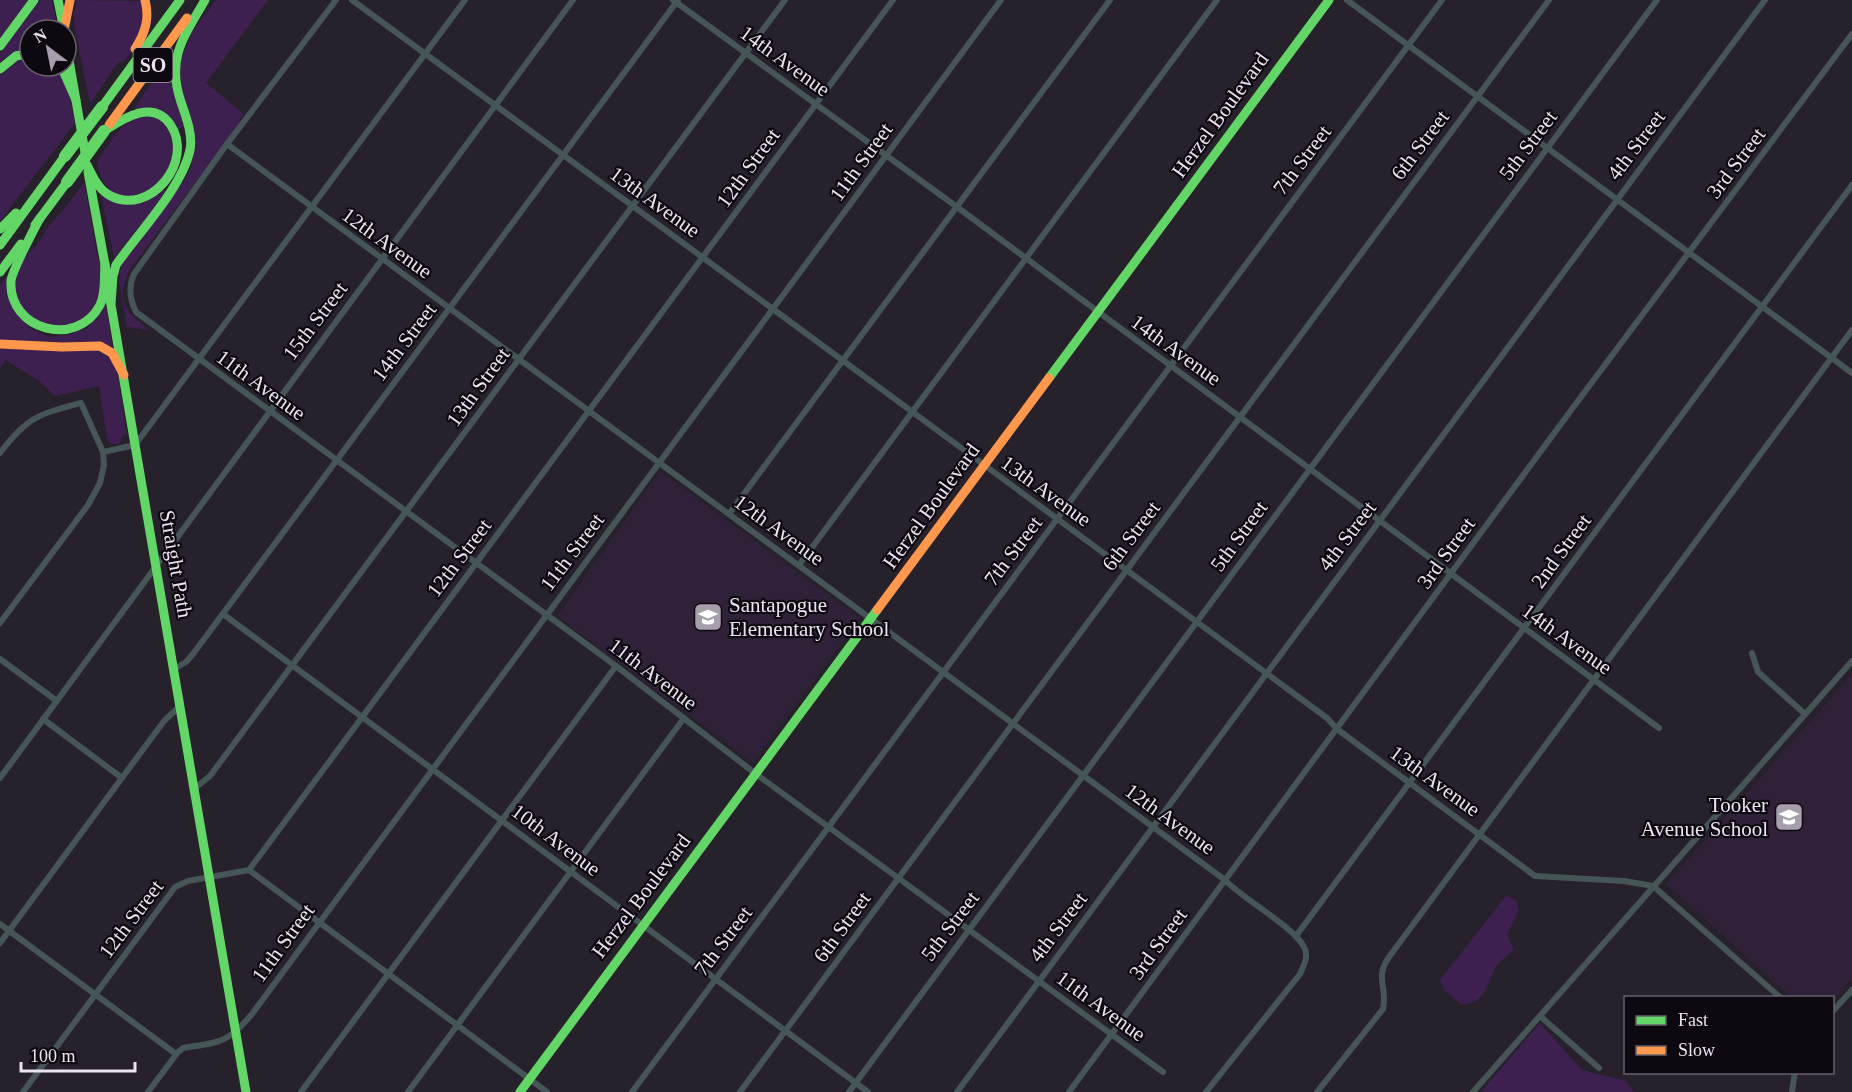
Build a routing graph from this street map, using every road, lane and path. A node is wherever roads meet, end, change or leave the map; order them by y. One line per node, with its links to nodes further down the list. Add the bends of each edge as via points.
1 (34, 0): 26 (main road)
2 (58, 0): 23 (main road)
3 (70, 0): 24 (main road)
4 (145, 0): 34 (main road, via 146,29)
5 (180, 0): 34 (main road, SO)
6 (203, 0): 39 (main road, SO); 60 (main road, via 180,45 174,68 190,135 187,161 116,265)
7 (336, 0): 40 (street)
8 (352, 0): 29 (street, 13th Avenue)
9 (465, 0): 29 (street)
10 (573, 0): 38 (street, 15th Street)
11 (785, 0): 28 (street, 13th Street)
12 (893, 0): 37 (street, 12th Street)
13 (1001, 0): 43 (street, 11th Street)
14 (1110, 0): 49 (street)
15 (1217, 0): 57 (street)
16 (1329, 0): 64 (main road, Herzel Boulevard)
17 (1347, 0): 27 (street)
18 (1442, 0): 27 (street, 7th Street)
19 (1549, 0): 35 (street, 6th Street)
20 (1657, 0): 41 (street, 5th Street)
21 (1765, 0): 47 (street, 4th Street)
22 (676, 1): 28 (street, 14th Avenue); 42 (street, 14th Street)
23 (62, 18)
24 (66, 18)
25 (1852, 34): 54 (street, 3rd Street)
26 (0, 46)
27 (1408, 46): 35 (street); 71 (street, 7th Street)
28 (746, 53): 37 (street, 14th Avenue); 48 (street, 13th Street)
29 (425, 54): 38 (street, 13th Avenue); 50 (street)
30 (18, 55): 31 (main road)
31 (0, 69)
32 (66, 78): 36 (main road)
33 (72, 78): 36 (main road, Straight Path)
34 (119, 84): 45 (main road, SO, bridge)
35 (1477, 97): 41 (street); 77 (street, 6th Street)
36 (76, 100): 44 (main road, Straight Path)
37 (816, 104): 43 (street, 14th Avenue); 55 (street, 12th Street)
38 (495, 106): 42 (street, 13th Avenue); 56 (street, 15th Street)
39 (104, 131): 44 (main road, via 137,112 160,115 172,124 178,136 174,166 152,192 125,200 105,192); 51 (main road, SO, bridge)
40 (228, 144): 50 (street, 12th Avenue); 69 (street, 11th Avenue, via 131,281 130,296 136,312)
41 (1547, 147): 47 (street); 84 (street, 5th Street)
42 (563, 155): 48 (street, 13th Avenue); 62 (street, 14th Street)
43 (886, 156): 49 (street, 14th Avenue); 63 (street, 11th Street)
44 (87, 165): 58 (main road, Straight Path)
45 (46, 182): 52 (main road); 53 (main road, SO)
46 (1852, 185): 61 (street, 2nd Street)
47 (1616, 200): 54 (street); 88 (street, 4th Street)
48 (633, 206): 55 (street, 13th Avenue); 68 (street, 13th Street)
49 (957, 207): 57 (street, 14th Avenue); 70 (street)
50 (311, 208): 56 (street, 12th Avenue); 69 (street)
51 (40, 218): 58 (main road, via 11,282 13,300 30,323 58,332 86,322 101,301); 59 (main road, SO)
52 (0, 229)
53 (0, 244)
54 (1690, 253): 61 (street); 93 (street, 3rd Street)
55 (703, 257): 63 (street, 13th Avenue); 75 (street, 12th Street)
56 (381, 259): 62 (street, 12th Avenue); 74 (street, 15th Street)
57 (1026, 259): 64 (street, 14th Avenue); 76 (street)
58 (105, 264): 60 (main road, Straight Path)
59 (0, 272)
60 (111, 303): 73 (main road, Straight Path)
61 (1761, 307): 67 (street); 99 (street, 2nd Street)
62 (449, 309): 68 (street, 12th Avenue); 81 (street, 14th Street)
63 (773, 309): 70 (street, 13th Avenue); 82 (street, 11th Street)
64 (1097, 312): 71 (street, 14th Avenue); 83 (main road, Herzel Boulevard)
65 (1852, 330): 67 (street)
66 (0, 344): 73 (main road, via 62,348 100,345 112,353)
67 (1832, 358): 72 (street); 108 (street)
68 (519, 359): 75 (street, 12th Avenue); 85 (street, 13th Street)
69 (199, 360): 74 (street, 11th Avenue); 78 (street)
70 (843, 360): 76 (street, 13th Avenue); 86 (street)
71 (1171, 366): 77 (street, 14th Avenue); 87 (street, 7th Street)
72 (1852, 373)
73 (124, 375): 78 (main road, Straight Path)
74 (269, 411): 81 (street, 11th Avenue); 90 (street, 15th Street)
75 (589, 411): 82 (street, 12th Avenue); 89 (street, 12th Street)
76 (911, 412): 83 (street, 13th Avenue); 91 (street)
77 (1240, 417): 84 (street, 14th Avenue); 92 (street, 6th Street)
78 (135, 445): 79 (street); 90 (main road, Straight Path)
79 (103, 452): 80 (street, via 81,403 34,417); 98 (street, via 104,471 97,490)
80 (0, 453)
81 (336, 461): 85 (street, 11th Avenue); 94 (street, 14th Street)
82 (659, 462): 86 (street, 12th Avenue); 95 (street, 11th Street)
83 (985, 466): 87 (street, 13th Avenue); 96 (main road, Herzel Boulevard)
84 (1310, 468): 88 (street, 14th Avenue); 97 (street, 5th Street)
85 (406, 513): 89 (street, 11th Avenue); 103 (street, 13th Street)
86 (729, 514): 91 (street, 12th Avenue)
87 (1057, 519): 92 (street, 13th Avenue); 106 (street, 7th Street)
88 (1380, 520): 93 (street, 14th Avenue); 107 (street, 4th Street)
89 (476, 564): 95 (street, 11th Avenue); 112 (street, 12th Street)
90 (156, 565): 105 (main road, Straight Path); 109 (street, 15th Street)
91 (799, 565): 96 (street, 12th Avenue)
92 (1126, 570): 97 (street, 13th Avenue); 115 (street, 6th Street)
93 (1451, 574): 99 (street, 14th Avenue); 117 (street, 3rd Street)
94 (223, 614): 103 (street, 10th Avenue); 105 (street, 14th Street, via 191,657)
95 (546, 615): 104 (street, 11th Avenue); 118 (street, 11th Street)
96 (871, 620): 106 (street, 12th Avenue); 119 (main road, Herzel Boulevard)
97 (1196, 622): 107 (street, 13th Avenue); 120 (street, 5th Street)
98 (0, 623)
99 (1524, 628): 108 (street, 14th Avenue); 123 (street, 2nd Street)
100 (1752, 653): 111 (street, via 1758,672)
101 (0, 659): 109 (street)
102 (1852, 661): 111 (street)
103 (292, 666): 112 (street, 10th Avenue); 124 (street, 13th Street, via 210,776)
104 (616, 666): 113 (street, 11th Avenue); 125 (street)
105 (174, 669): 110 (main road, Straight Path)
106 (943, 673): 115 (street, 12th Avenue); 126 (street, 7th Street)
107 (1266, 673): 117 (street, 13th Avenue); 127 (street, 4th Street)
108 (1593, 680): 116 (street, 14th Avenue); 128 (street)
109 (57, 701): 114 (street, 15th Street)
110 (180, 706): 122 (street, via 164,721); 124 (main road, Straight Path)
111 (1805, 714): 134 (street)
112 (362, 717): 118 (street, 10th Avenue); 129 (street, 12th Street)
113 (684, 718): 119 (street, 11th Avenue); 130 (street)
114 (44, 719): 121 (street, 15th Street); 122 (street)
115 (1013, 724): 120 (street, 12th Avenue); 132 (street, 6th Street)
116 (1659, 728)
117 (1337, 729): 123 (street, 13th Avenue); 133 (street, 3rd Street)
118 (432, 768): 125 (street, 10th Avenue); 135 (street, 11th Street)
119 (756, 774): 126 (street, 11th Avenue); 137 (main road, Herzel Boulevard)
120 (1082, 776): 127 (street, 12th Avenue); 138 (street, 5th Street)
121 (0, 778)
122 (122, 778): 139 (street)
123 (1409, 783): 128 (street, 13th Avenue); 140 (street, 2nd Street)
124 (194, 789): 131 (main road, Straight Path)
125 (502, 819): 130 (street, 10th Avenue); 142 (street)
126 (830, 826): 132 (street, 11th Avenue); 143 (street, 7th Street)
127 (1152, 827): 133 (street, 12th Avenue); 144 (street, 4th Street)
128 (1478, 834): 134 (street, 13th Avenue, via 1535,876); 174 (street, via 1381,968 1386,998 1383,1009)
129 (249, 870): 131 (street, 12th Street); 135 (street)
130 (570, 872): 137 (street, 10th Avenue); 150 (street)
131 (209, 877): 146 (street, 12th Street, via 175,887); 152 (main road, Straight Path)
132 (899, 877): 138 (street, 11th Avenue); 151 (street, 6th Street)
133 (1225, 880): 140 (street, 12th Avenue); 153 (street, 3rd Street)
134 (1653, 886): 147 (street); 149 (street)
135 (319, 922): 142 (street); 152 (street, 11th Street)
136 (0, 924): 139 (street)
137 (644, 925): 143 (street, 10th Avenue); 158 (main road, Herzel Boulevard)
138 (969, 929): 144 (street, 11th Avenue); 159 (street, 5th Street)
139 (9, 931): 141 (street); 146 (street)
140 (1296, 936): 173 (street, 12th Avenue, via 1305,949 1306,962 1300,974)
141 (0, 943)
142 (388, 973): 150 (street); 163 (street)
143 (716, 979): 151 (street, 10th Avenue); 167 (street, 7th Street)
144 (1039, 980): 153 (street, 11th Avenue); 171 (street, 4th Street)
145 (1852, 990): 148 (street)
146 (95, 994): 154 (street); 160 (street, 12th Street)
147 (1779, 996)
148 (1834, 1011)
149 (1540, 1016): 155 (street); 175 (street)
150 (457, 1025): 158 (street); 164 (street)
151 (786, 1031): 159 (street, 10th Avenue); 168 (street, 6th Street)
152 (235, 1033): 154 (street, via 224,1041 183,1048); 162 (main road, Straight Path)
153 (1112, 1034): 156 (street, 11th Avenue); 172 (street, 3rd Street)
154 (176, 1054): 161 (street)
155 (1599, 1068)
156 (1162, 1072)
157 (1795, 1074): 176 (street)
158 (530, 1079): 165 (main road, Herzel Boulevard); 166 (street)
159 (856, 1083): 169 (street, 5th Street); 170 (street, 10th Avenue)
160 (23, 1092)
161 (148, 1092)
162 (246, 1092)
163 (300, 1092)
164 (408, 1092)
165 (520, 1092)
166 (547, 1092)
167 (632, 1092)
168 (740, 1092)
169 (849, 1092)
170 (868, 1092)
171 (957, 1092)
172 (1069, 1092)
173 (1206, 1092)
174 (1317, 1092)
175 (1473, 1092)
176 (1792, 1092)

